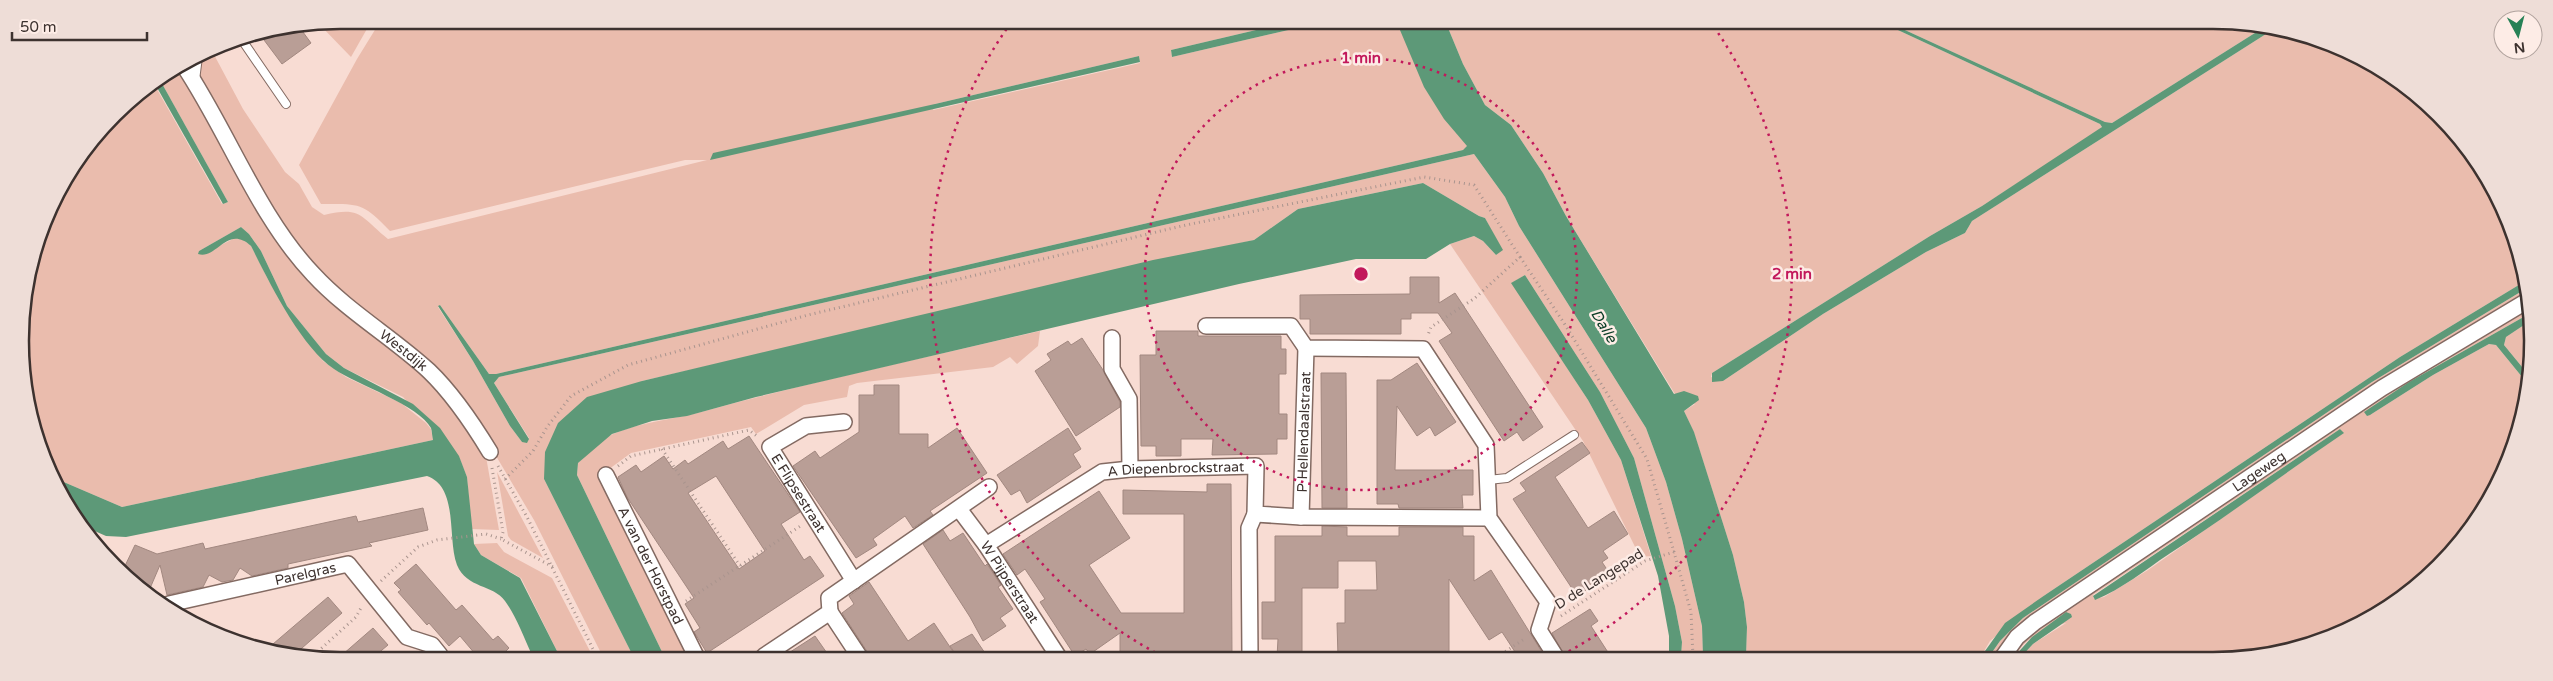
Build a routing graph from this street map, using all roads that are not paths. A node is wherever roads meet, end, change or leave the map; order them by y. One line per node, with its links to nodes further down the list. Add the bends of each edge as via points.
1 (245, 44): 5 (lane)
2 (197, 64): 4 (lane)
3 (187, 70): 4 (street, Westdijk)
4 (194, 81): 12 (street, Westdijk, via 281,234 312,274 430,372 453,398)
5 (286, 104)
6 (2522, 304): 32 (street, Lageweg, via 2382,388 2052,611 2017,637)
7 (1206, 326): 9 (street, via 1290,326)
8 (1112, 338): 13 (street, via 1112,369 1128,399)
9 (1306, 348): 15 (street, via 1423,349 1486,445); 19 (street, P Hellendaalstraat)
10 (844, 422): 22 (street, E Flipsestraat, via 806,426 770,447)
11 (1574, 435): 15 (lane, via 1507,478)
12 (490, 452)
13 (1130, 469): 18 (street, A Diepenbrockstraat, via 1256,466); 21 (street, A Diepenbrockstraat, via 1102,472)
14 (606, 475): 26 (street, A van der Horstpad)
15 (1488, 480): 20 (street)
16 (990, 487): 17 (street)
17 (959, 509): 21 (street, W Pijperstraat); 22 (street)
18 (1255, 514): 19 (street); 30 (street, via 1249,528)
19 (1300, 517): 20 (street)
20 (1489, 518): 31 (street, via 1548,602 1539,630)
21 (986, 545): 29 (street, W Pijperstraat)
22 (854, 581): 24 (street, via 829,598)
23 (173, 603): 25 (street, Parelgras, via 348,564 407,637 432,644)
24 (830, 612): 27 (street); 28 (street)
25 (438, 652)
26 (694, 652)
27 (770, 652)
28 (856, 652)
29 (1055, 652)
30 (1250, 652)
31 (1553, 652)
32 (2006, 652)

